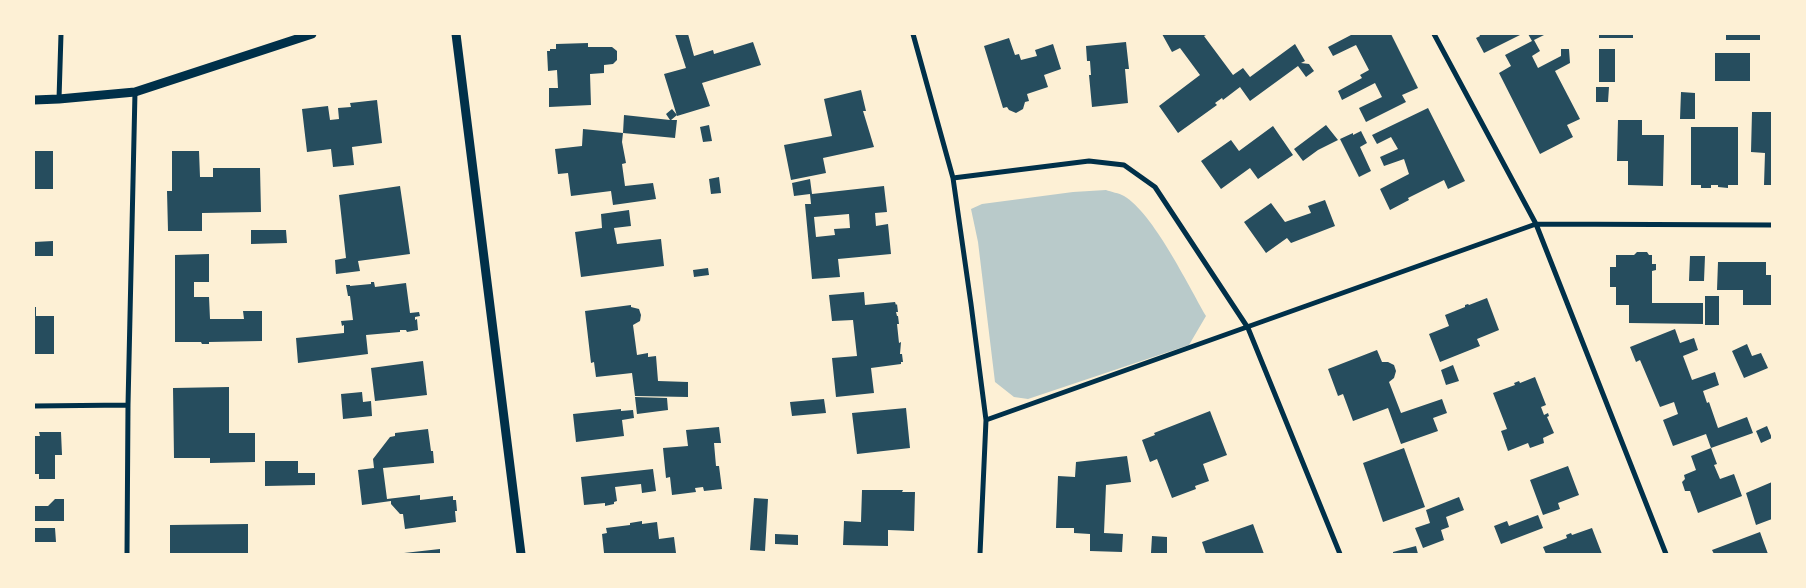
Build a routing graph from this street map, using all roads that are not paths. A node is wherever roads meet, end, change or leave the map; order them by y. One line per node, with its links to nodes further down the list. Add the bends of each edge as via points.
1 (61, 34): 7 (street)
2 (312, 34): 6 (street)
3 (456, 34): 17 (street)
4 (913, 34): 9 (street)
5 (1434, 34): 10 (street)
6 (135, 92): 7 (street); 13 (street)
7 (60, 99): 8 (street)
8 (34, 100)
9 (953, 178): 12 (street, via 1089,162 1124,165 1155,187); 15 (street)
10 (1536, 224): 11 (street); 12 (street); 20 (street)
11 (1772, 225)
12 (1248, 328): 15 (street); 19 (street)
13 (128, 405): 14 (street); 16 (street)
14 (34, 406)
15 (986, 420): 18 (street)
16 (127, 554)
17 (521, 554)
18 (980, 554)
19 (1340, 554)
20 (1666, 554)

